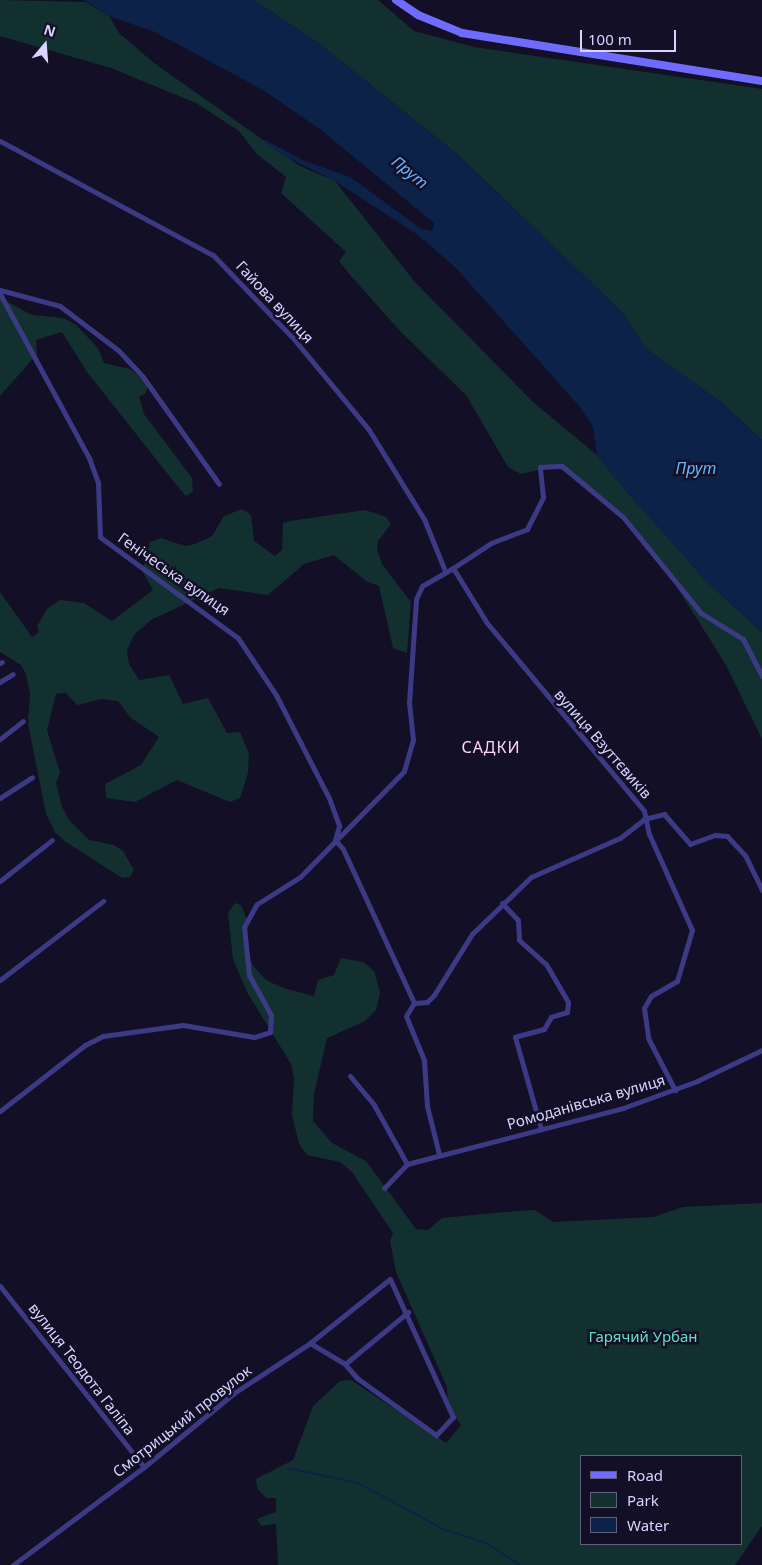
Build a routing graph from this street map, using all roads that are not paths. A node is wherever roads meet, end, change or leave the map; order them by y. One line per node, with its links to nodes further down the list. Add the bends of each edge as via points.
1 (396, 0): 2 (street, via 418,15 462,33)
2 (762, 81)
3 (0, 141): 7 (street, Гайова вулиця, via 213,255 293,338 370,430 424,519)
4 (0, 292): 5 (street, via 60,306 119,351 143,376); 17 (street, Генічеська вулиця, via 89,458 98,484 100,537 238,638 276,696 329,798 339,826)
5 (219, 484)
6 (453, 568): 7 (street); 9 (street, via 491,543 527,529 544,497 540,467 562,466 623,517 701,613 743,639); 15 (street, вулиця Взуттєвиків, via 487,623 584,742 634,796 644,811)
7 (445, 571): 17 (street, via 422,586 416,599 409,703 413,740 404,771)
8 (13, 674): 10 (street)
9 (762, 676)
10 (0, 682)
11 (23, 721): 12 (street)
12 (0, 739)
13 (32, 777): 14 (street)
14 (0, 798)
15 (644, 819): 19 (street, via 664,814 690,844 715,835 726,836 745,855); 21 (street, вулиця Взуттєвиків, via 620,838 532,877); 26 (street, via 692,930 677,981 651,996 644,1008 648,1038)
16 (52, 840): 18 (street)
17 (335, 840): 23 (street, via 343,849); 27 (street, via 300,877 257,904 244,927 249,975 267,1006 272,1024 270,1032 263,1036 244,1036 210,1027 183,1025 103,1036 85,1045)
18 (0, 880)
19 (762, 890)
20 (103, 901): 22 (street)
21 (502, 903): 23 (street, вулиця Взуттєвиків, via 472,934 434,995 427,1002); 28 (street, via 518,920 519,940 546,964 568,1002 567,1012 551,1017 544,1029 515,1037)
22 (0, 980)
23 (414, 1003): 29 (street, via 406,1016 424,1060 428,1081 427,1106)
24 (762, 1050): 26 (street, Ромоданівська вулиця)
25 (350, 1076): 30 (street, via 374,1105)
26 (675, 1090): 28 (street, Ромоданівська вулиця)
27 (0, 1111)
28 (541, 1129): 29 (street, Ромоданівська вулиця)
29 (439, 1154): 30 (street, Ромоданівська вулиця)
30 (407, 1164): 31 (street)
31 (384, 1188)
32 (0, 1286): 36 (street, вулиця Теодота Галіпа)
33 (408, 1312): 34 (street, Смотрицький провулок, via 390,1279); 35 (street); 35 (street, via 453,1417 436,1436 357,1378)
34 (310, 1343): 35 (street); 36 (street, Смотрицький провулок, via 234,1393)
35 (345, 1364)
36 (144, 1467): 37 (street, Смотрицький провулок)
37 (13, 1565)

